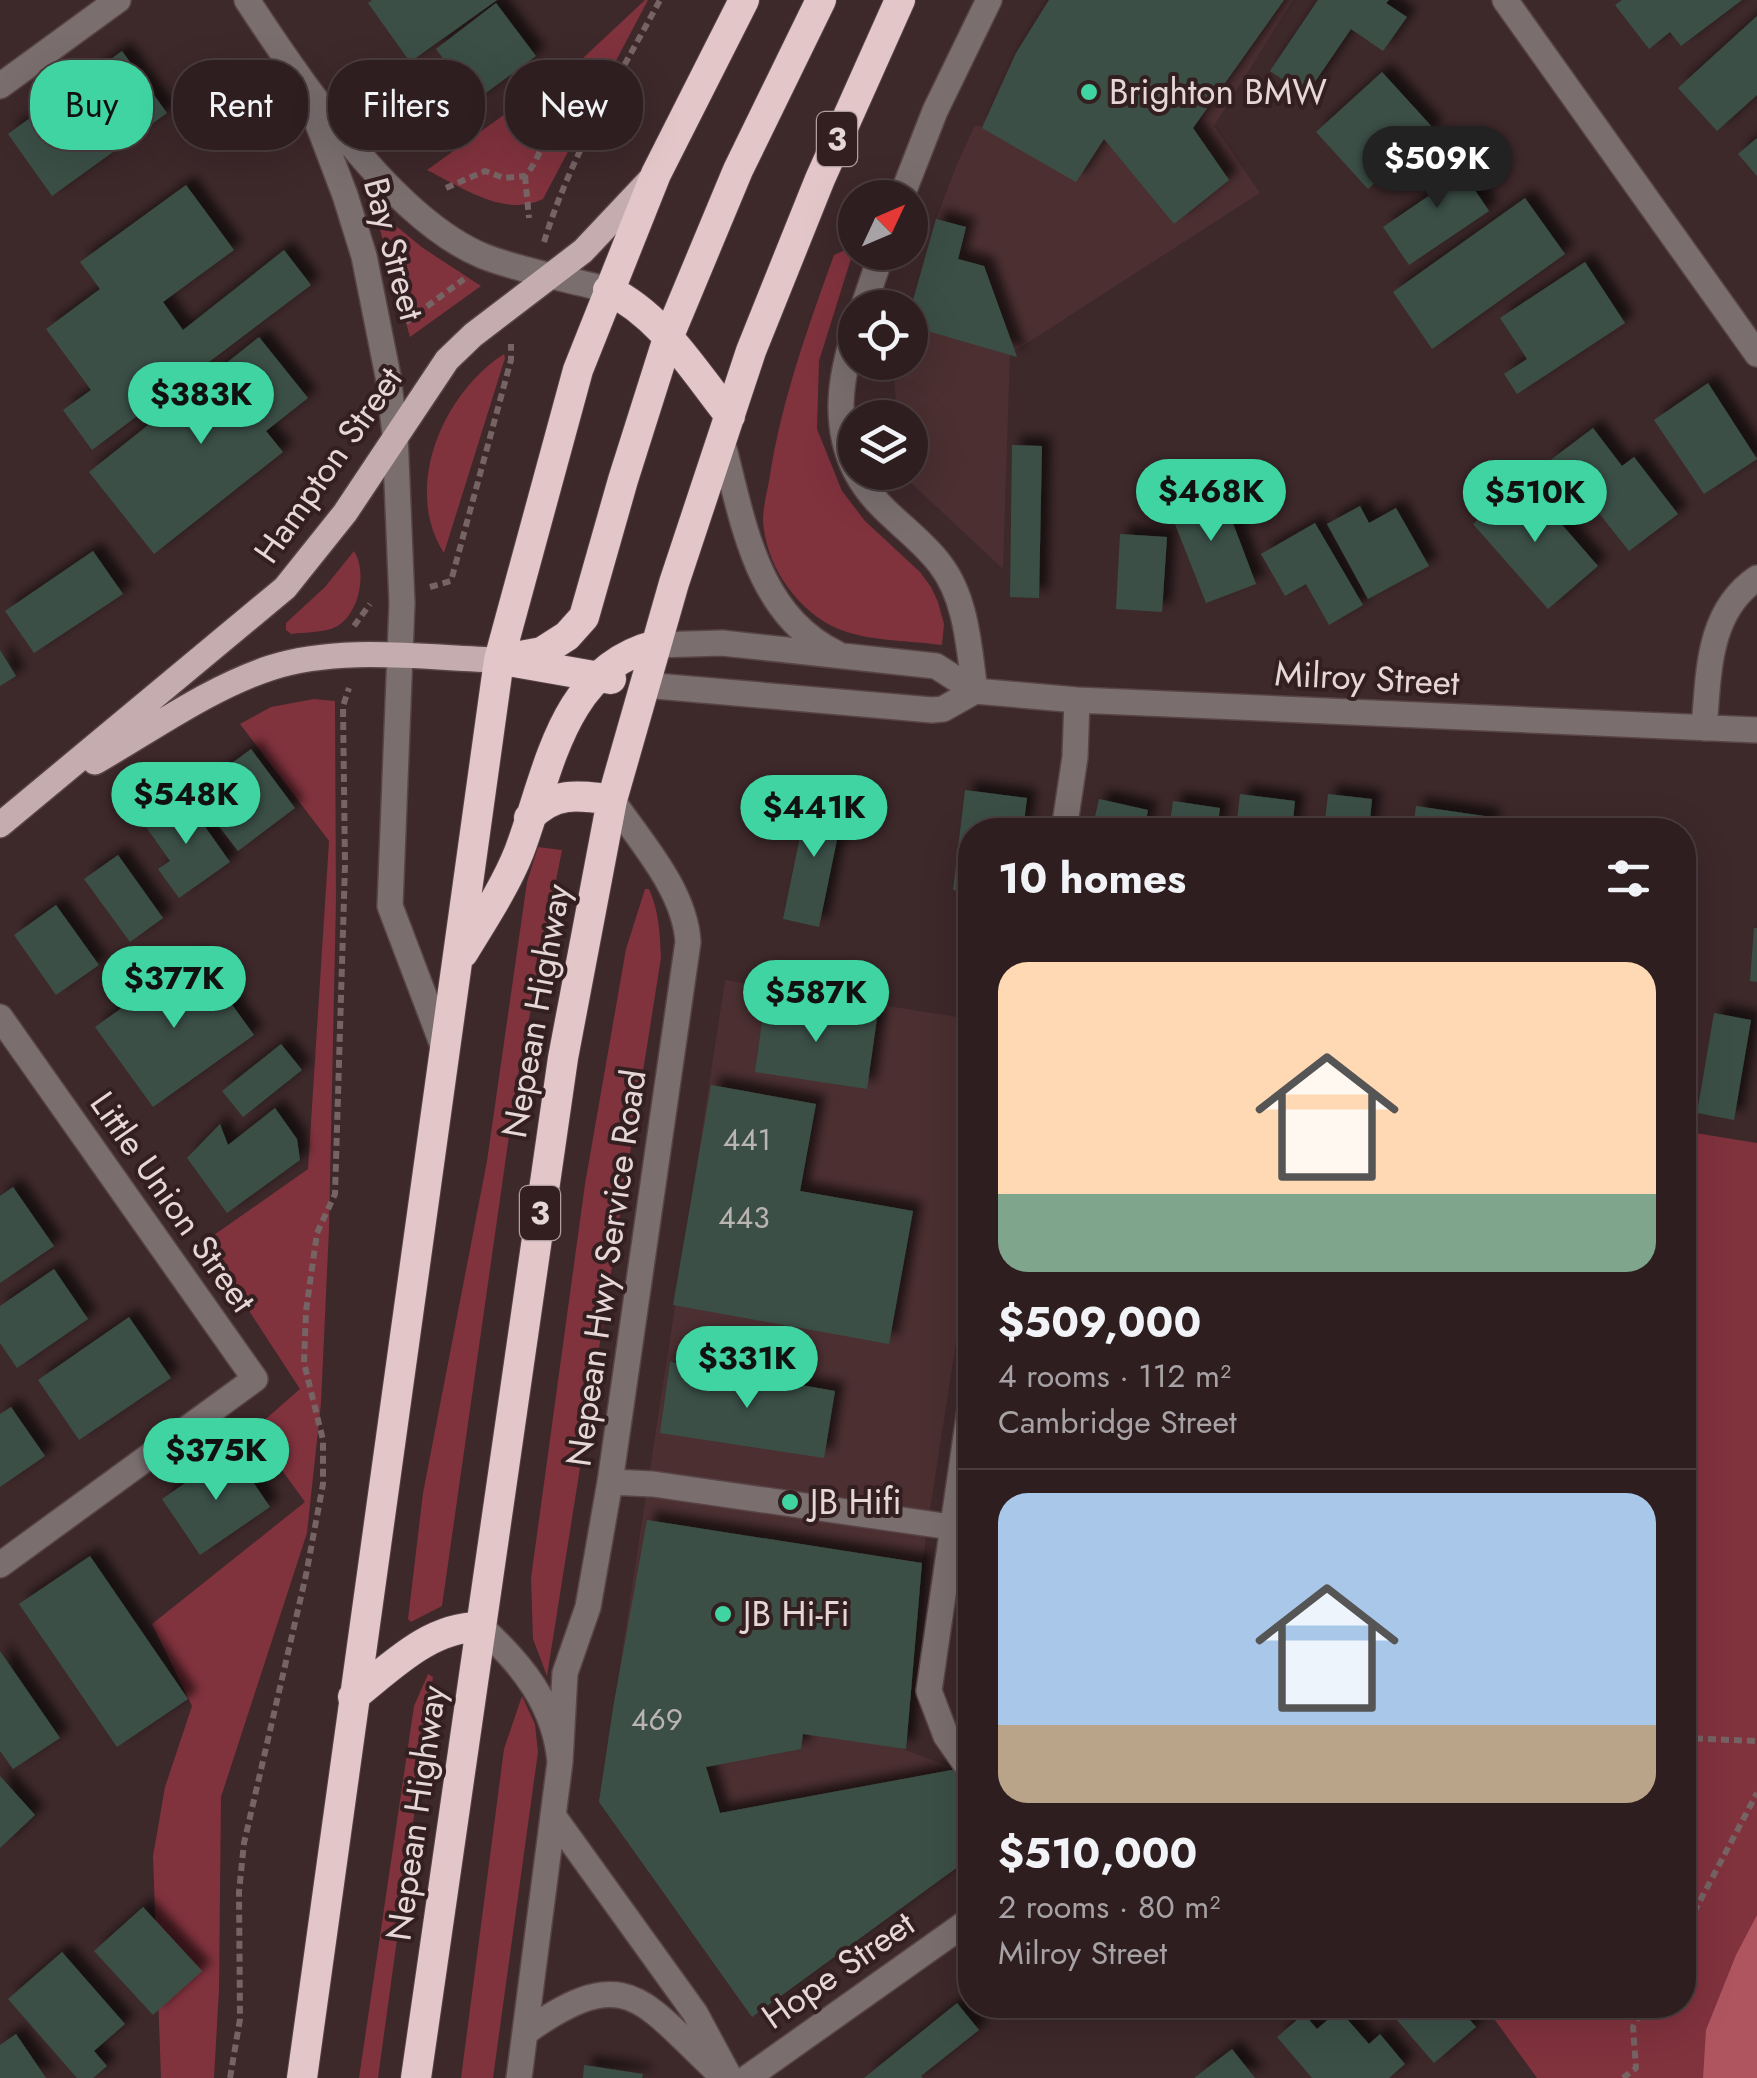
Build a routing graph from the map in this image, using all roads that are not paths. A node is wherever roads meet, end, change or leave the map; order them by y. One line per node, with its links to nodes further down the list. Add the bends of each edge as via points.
1 (118, 0): 9 (street)
2 (248, 0): 8 (street, Bay Street)
3 (744, 0): 12 (highway)
4 (822, 0): 16 (highway, via 738,170)
5 (900, 0): 18 (highway, Nepean Highway / 3, via 777,280)
6 (988, 0): 13 (street)
7 (1505, 0): 17 (street)
8 (287, 60)
9 (0, 86)
10 (308, 91): 14 (street, Bay Street, via 436,227)
11 (308, 98): 19 (street, Bay Street, via 350,212 384,348)
12 (656, 174): 14 (main road, Hampton Street, via 605,230); 15 (highway)
13 (908, 180)
14 (539, 280): 15 (street, Bay Street); 19 (main road, Hampton Street, via 456,351)
15 (608, 290): 16 (highway, via 639,308); 25 (highway, via 578,370)
16 (668, 338): 18 (highway); 25 (highway, via 584,617 542,652)
17 (1757, 354)
18 (726, 428): 22 (highway, Nepean Highway / 3); 23 (street, via 761,576 799,626)
19 (395, 434): 24 (street, Bay Street); 32 (main road, Hampton Street, via 345,513 285,588)
20 (868, 490): 28 (street, via 948,574)
21 (1757, 578): 30 (street, via 1734,597 1718,627)
22 (656, 645): 23 (street, Milroy Street, via 722,643); 26 (highway); 27 (highway, Nepean Highway / 3)
23 (844, 656): 28 (street, Milroy Street, via 936,666)
24 (400, 657): 25 (main road, Hampton Street); 32 (main road, Hampton Street, via 330,657 268,668); 39 (street, Bay Street, via 390,906)
25 (499, 660): 26 (highway); 37 (highway)
26 (596, 676): 27 (highway); 34 (highway, via 551,755)
27 (644, 684): 28 (street, Milroy Street, via 932,710); 33 (highway, Nepean Highway / 3)
28 (975, 690): 29 (street, Milroy Street)
29 (1077, 700): 30 (street, Milroy Street); 35 (street)
30 (1704, 728): 31 (street, Milroy Street)
31 (1757, 730)
32 (47, 789): 36 (main road, Hampton Street)
33 (612, 800): 34 (highway, via 567,795); 40 (street, Nepean Hwy Service Road, via 677,901 688,942); 44 (highway, Nepean Highway / 3, via 563,1058)
34 (529, 818): 37 (highway, via 510,872)
35 (1066, 818)
36 (0, 825)
37 (458, 963): 39 (highway)
38 (0, 1017): 43 (street, Little Union Street, via 255,1379)
39 (445, 1051): 45 (highway)
40 (610, 1482): 42 (street); 47 (street, Nepean Hwy Service Road, via 588,1607 565,1672)
41 (958, 1484): 42 (street)
42 (951, 1528): 46 (street, via 928,1691)
43 (0, 1565)
44 (481, 1627): 45 (highway, via 441,1633); 47 (street, via 534,1686 553,1725); 51 (highway, Nepean Highway / 3)
45 (353, 1697): 52 (highway)
46 (958, 1753)
47 (560, 1762): 48 (street, Nepean Hwy Service Road)
48 (554, 1817): 50 (street); 54 (street, via 695,2013)
49 (958, 1929): 55 (street, Hope Street)
50 (526, 2032): 53 (street); 54 (street, via 568,2004 617,1993 648,2008)
51 (421, 2068)
52 (302, 2078)
53 (519, 2078)
54 (727, 2078)
55 (747, 2078)

